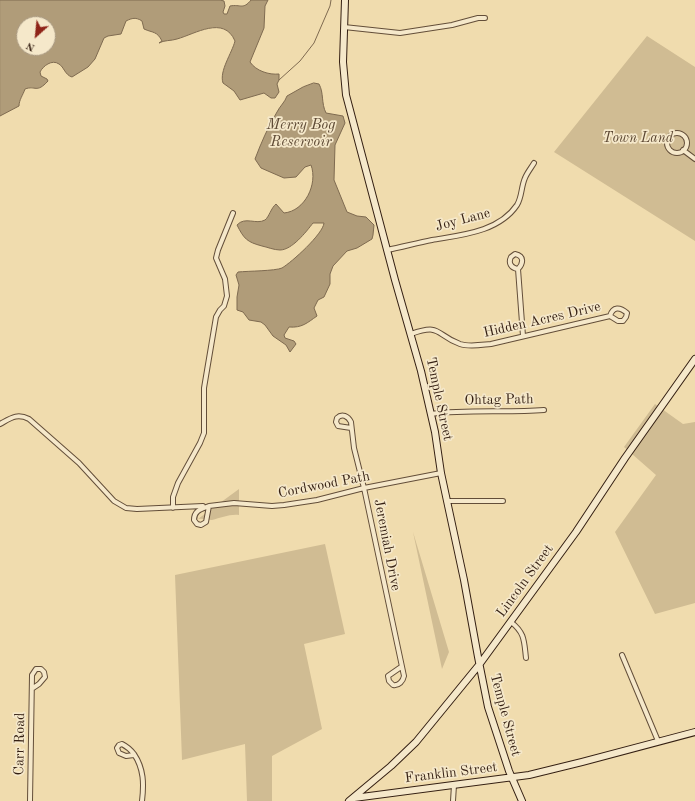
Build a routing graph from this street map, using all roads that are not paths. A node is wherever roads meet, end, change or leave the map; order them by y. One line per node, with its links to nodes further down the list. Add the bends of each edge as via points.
1 (345, 0): 3 (main road, Temple Street)
2 (485, 18): 3 (street, via 400,33)
3 (344, 26): 8 (main road, Temple Street, via 343,62 346,95)
4 (683, 150): 4 (street, via 686,143 684,137 676,133 670,136 667,142 670,151 676,153); 5 (street)
5 (695, 159)
6 (534, 163): 8 (street, Joy Lane, via 525,178 517,204 499,222 455,237)
7 (234, 213): 23 (street, via 216,258 225,279 227,296 216,317 204,388 204,433 178,483 173,497)
8 (387, 250): 11 (main road, Temple Street)
9 (518, 269): 12 (street)
10 (610, 316): 12 (street, Hidden Acres Drive)
11 (411, 334): 12 (street, Hidden Acres Drive, via 432,329 460,344 473,346); 15 (main road, Temple Street)
12 (523, 336)
13 (695, 360): 24 (main road, Lincoln Street)
14 (544, 410): 15 (street, Ohtag Path)
15 (431, 414): 18 (main road, Temple Street)
16 (0, 424): 23 (street, via 19,415 29,419 79,463 114,501 126,508)
17 (351, 428): 19 (street, Jeremiah Drive)
18 (441, 473): 19 (street, Cordwood Path); 21 (main road, Temple Street)
19 (364, 488): 22 (street, Cordwood Path, via 284,505 234,503); 28 (street, Jeremiah Drive)
20 (503, 500): 21 (street)
21 (447, 501): 27 (main road, Temple Street)
22 (210, 506): 22 (street, Cordwood Path, via 206,522 197,524 194,520 196,512); 23 (street)
23 (174, 508)
24 (510, 622): 26 (street, via 522,634); 27 (main road, Lincoln Street)
25 (622, 656): 31 (street)
26 (526, 658)
27 (480, 665): 33 (main road, Temple Street, via 488,707); 35 (main road, Lincoln Street, via 416,742)
28 (402, 667): 28 (street, Jeremiah Drive, via 402,680 397,685 393,684 388,676)
29 (33, 688): 29 (street, Carr Road, via 45,678 41,669 32,675); 36 (street, Carr Road)
30 (695, 732): 31 (main road, Franklin Street)
31 (658, 741): 33 (main road, Franklin Street)
32 (134, 755): 37 (street, via 142,770)
33 (511, 778): 34 (main road, Franklin Street); 39 (main road, Temple Street)
34 (454, 785): 35 (main road, Franklin Street); 38 (street)
35 (351, 800)
36 (30, 801)
37 (142, 801)
38 (452, 801)
39 (522, 801)

